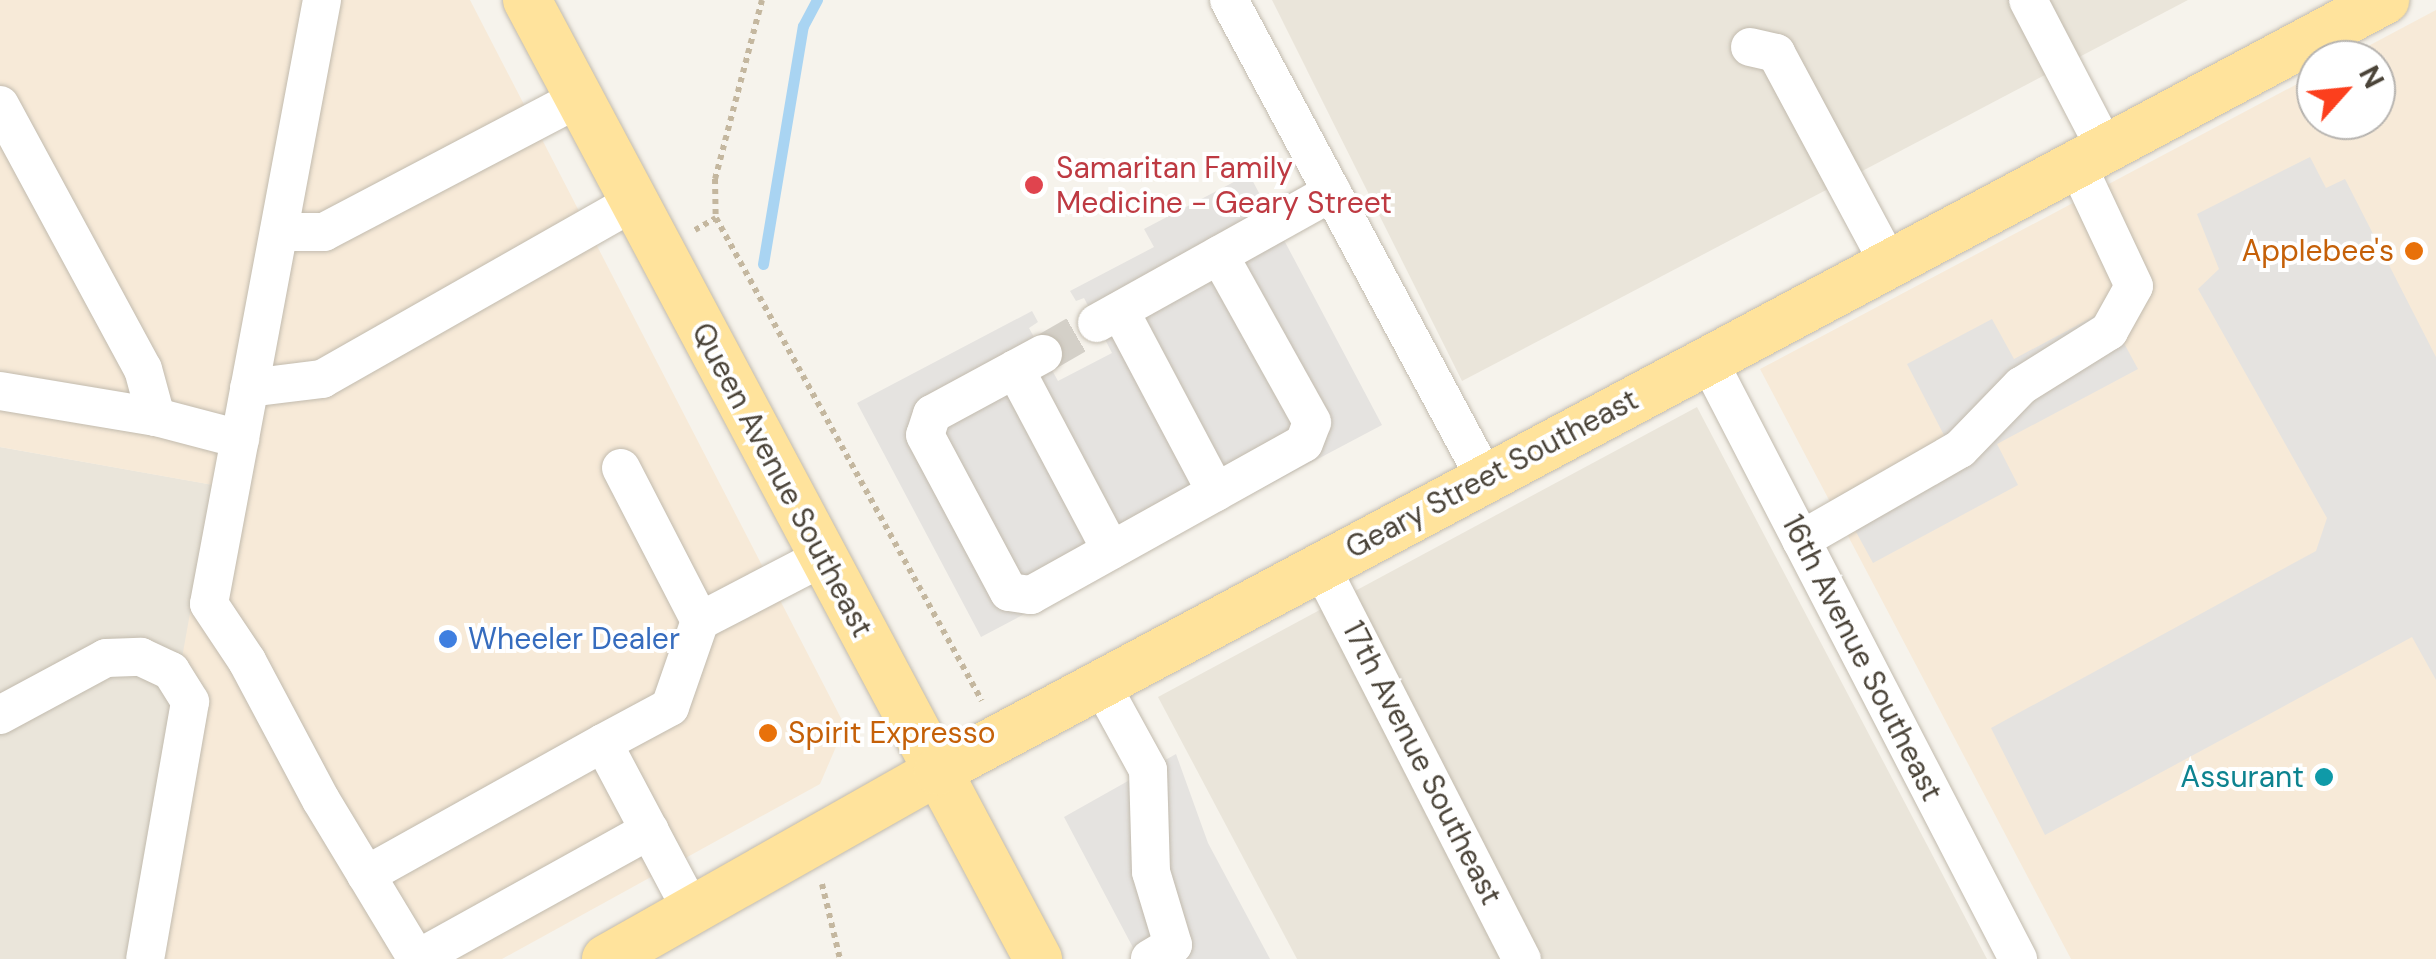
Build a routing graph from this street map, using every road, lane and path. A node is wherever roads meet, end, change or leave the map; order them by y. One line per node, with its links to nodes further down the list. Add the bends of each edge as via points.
1 (322, 0): 13 (street)
2 (527, 0): 8 (main road, Queen Avenue Southeast)
3 (762, 0): 31 (path, via 715,179 716,218)
4 (1229, 0): 11 (street)
5 (2028, 0): 10 (street)
6 (2385, 0): 10 (main road, Geary Street Southeast)
7 (1750, 46): 15 (street, via 1776,53)
8 (579, 98): 12 (main road, Queen Avenue Southeast); 13 (street, via 324,232)
9 (0, 105): 19 (street, via 143,369)
10 (2091, 156): 15 (main road, Geary Street Southeast); 24 (street, via 2134,286 2109,331 2021,386 1960,449)
11 (1332, 192): 14 (street); 22 (street)
12 (634, 202): 17 (street, via 322,380); 26 (main road, Queen Avenue Southeast)
13 (279, 232): 17 (street)
14 (1220, 255): 23 (street, via 1312,422 1304,443); 23 (street, via 1108,317)
15 (1888, 262): 16 (main road, Geary Street Southeast)
16 (1707, 358): 22 (main road, Geary Street Southeast); 24 (street, 16th Avenue Southeast)
17 (249, 388): 20 (street)
18 (0, 390): 19 (street)
19 (156, 417): 20 (street)
20 (240, 440): 36 (street, via 209,604)
21 (621, 468): 28 (street)
22 (1485, 478): 27 (main road, Geary Street Southeast)
23 (1216, 492): 25 (street)
24 (1801, 540): 45 (street, 16th Avenue Southeast)
25 (1111, 550): 25 (street, via 1031,595 1009,592 925,435 932,414 1029,362)
26 (823, 557): 28 (street); 33 (main road, Queen Avenue Southeast)
27 (1321, 567): 29 (main road, Geary Street Southeast); 44 (street, 17th Avenue Southeast)
28 (700, 621): 32 (street, via 670,707)
29 (1101, 684): 31 (main road, Geary Street Southeast); 43 (street, via 1148,770 1151,872 1173,945)
30 (0, 715): 38 (street, via 106,658 140,657 171,671 190,702)
31 (1002, 737): 33 (main road, Geary Street Southeast)
32 (603, 743): 34 (street); 36 (street)
33 (938, 771): 35 (main road, Geary Street Southeast); 42 (main road, Queen Avenue Southeast)
34 (650, 830): 37 (street); 39 (street)
35 (813, 844): 37 (main road, Geary Street Southeast); 41 (path)
36 (366, 875): 39 (street)
37 (692, 911): 40 (main road, Geary Street Southeast)
38 (145, 959)
39 (417, 959)
40 (606, 959)
41 (840, 959)
42 (1038, 959)
43 (1150, 959)
44 (1522, 959)
45 (2018, 959)

